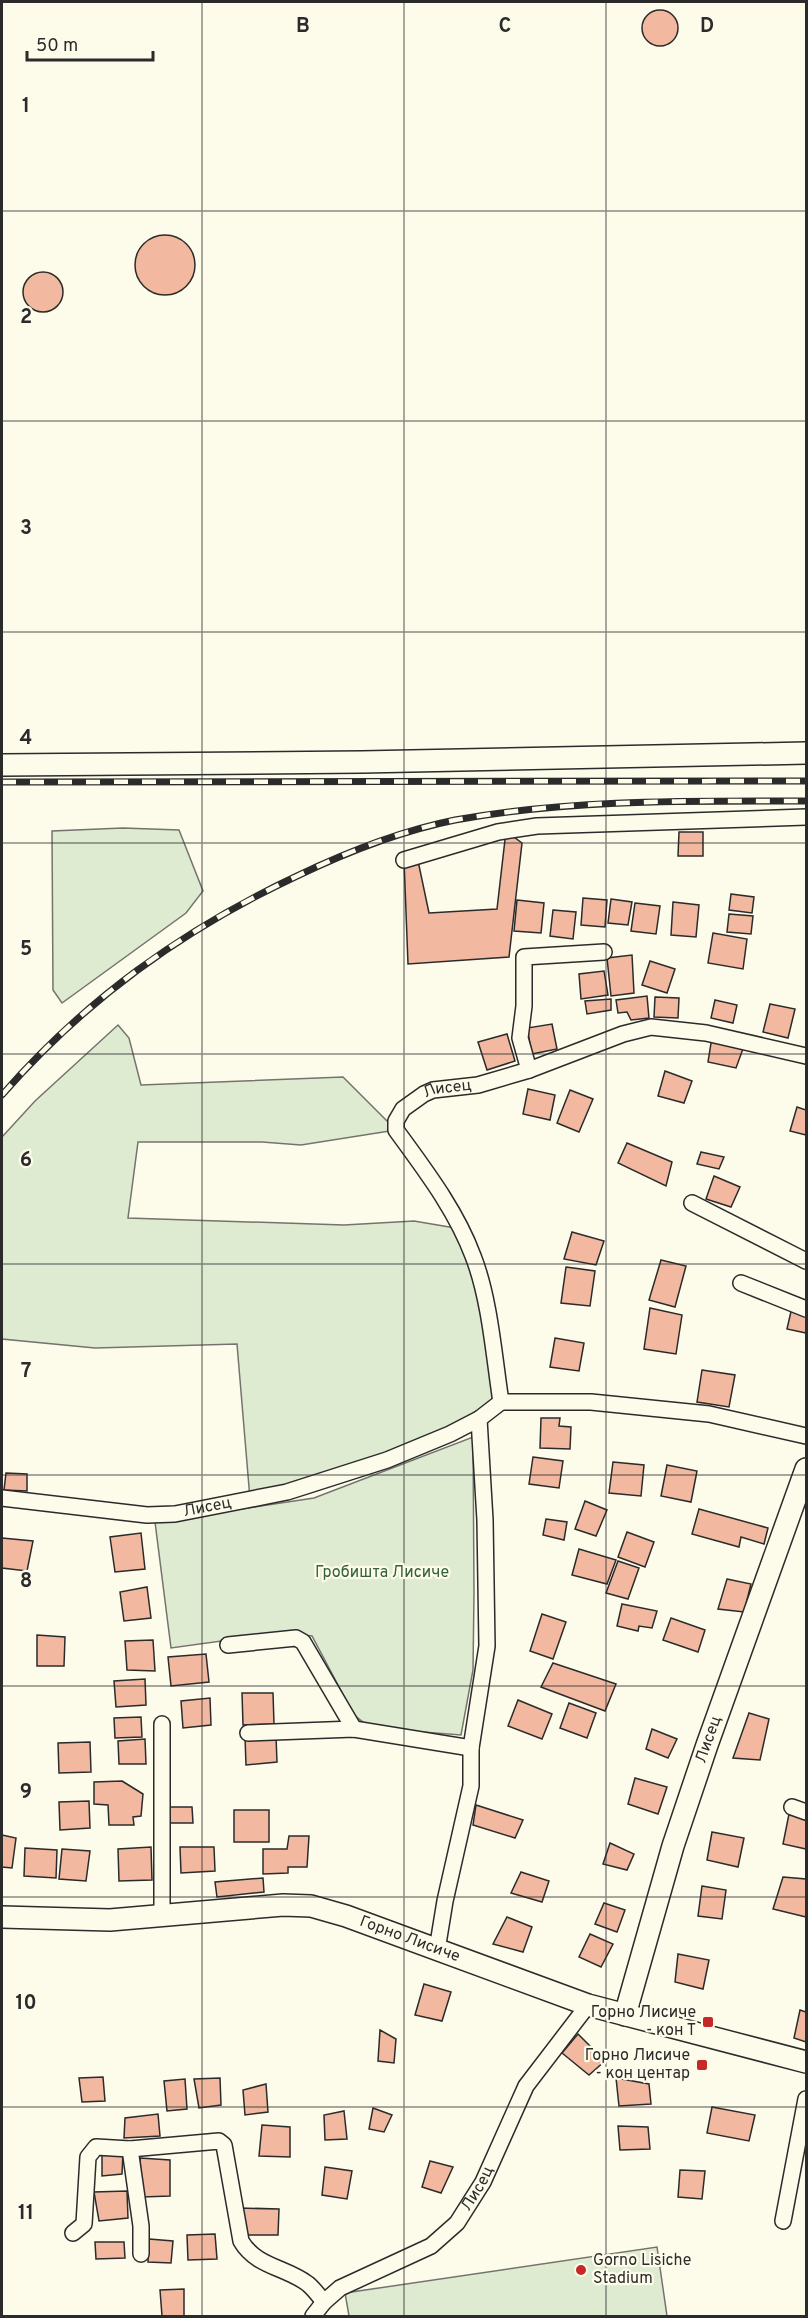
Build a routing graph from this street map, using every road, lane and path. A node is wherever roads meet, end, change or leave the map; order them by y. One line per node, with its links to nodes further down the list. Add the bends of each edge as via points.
1 (807, 753): 2 (street)
2 (2, 765)
3 (807, 817): 4 (street, via 537,826 498,832)
4 (405, 860)
5 (604, 952): 7 (street, via 524,957 520,1038)
6 (807, 1056): 7 (street, Лисец, via 706,1033 651,1028 623,1034)
7 (529, 1070): 12 (street, Лисец, via 478,1085 433,1090 412,1100 396,1121 396,1131 434,1182 475,1259)
8 (692, 1203): 9 (street)
9 (807, 1261)
10 (741, 1283): 11 (street)
11 (807, 1309)
12 (501, 1402): 13 (street, Лисец); 14 (street, via 591,1402 709,1414)
13 (478, 1419): 16 (street, Лисец, via 387,1460 315,1484 175,1514 147,1515); 21 (street, via 487,1646)
14 (807, 1436)
15 (807, 1469): 26 (street, Лисец, via 699,1767)
16 (2, 1498)
17 (228, 1645): 19 (street, via 296,1638 303,1642)
18 (162, 1724): 23 (street)
19 (354, 1729): 20 (street); 21 (street)
20 (248, 1733)
21 (471, 1748): 24 (street, via 471,1786)
22 (2, 1917): 23 (street, Горно Лисиче)
23 (162, 1917): 24 (street, Горно Лисиче, via 283,1905 311,1906)
24 (437, 1950): 25 (street, Горно Лисиче)
25 (588, 2005): 26 (street, Горно Лисиче); 33 (street, Лисец, via 526,2086 483,2182 457,2223 430,2246 340,2289)
26 (625, 2015): 27 (street, Горно Лисиче)
27 (807, 2062)
28 (807, 2099): 30 (street)
29 (129, 2149): 31 (street, via 96,2147 88,2157 84,2224); 32 (street, via 141,2226); 33 (street, via 213,2140 222,2143 247,2250 260,2261 308,2284)
30 (783, 2221)
31 (73, 2233)
32 (141, 2254)
33 (324, 2302): 34 (street, Лисец)
34 (313, 2316)

